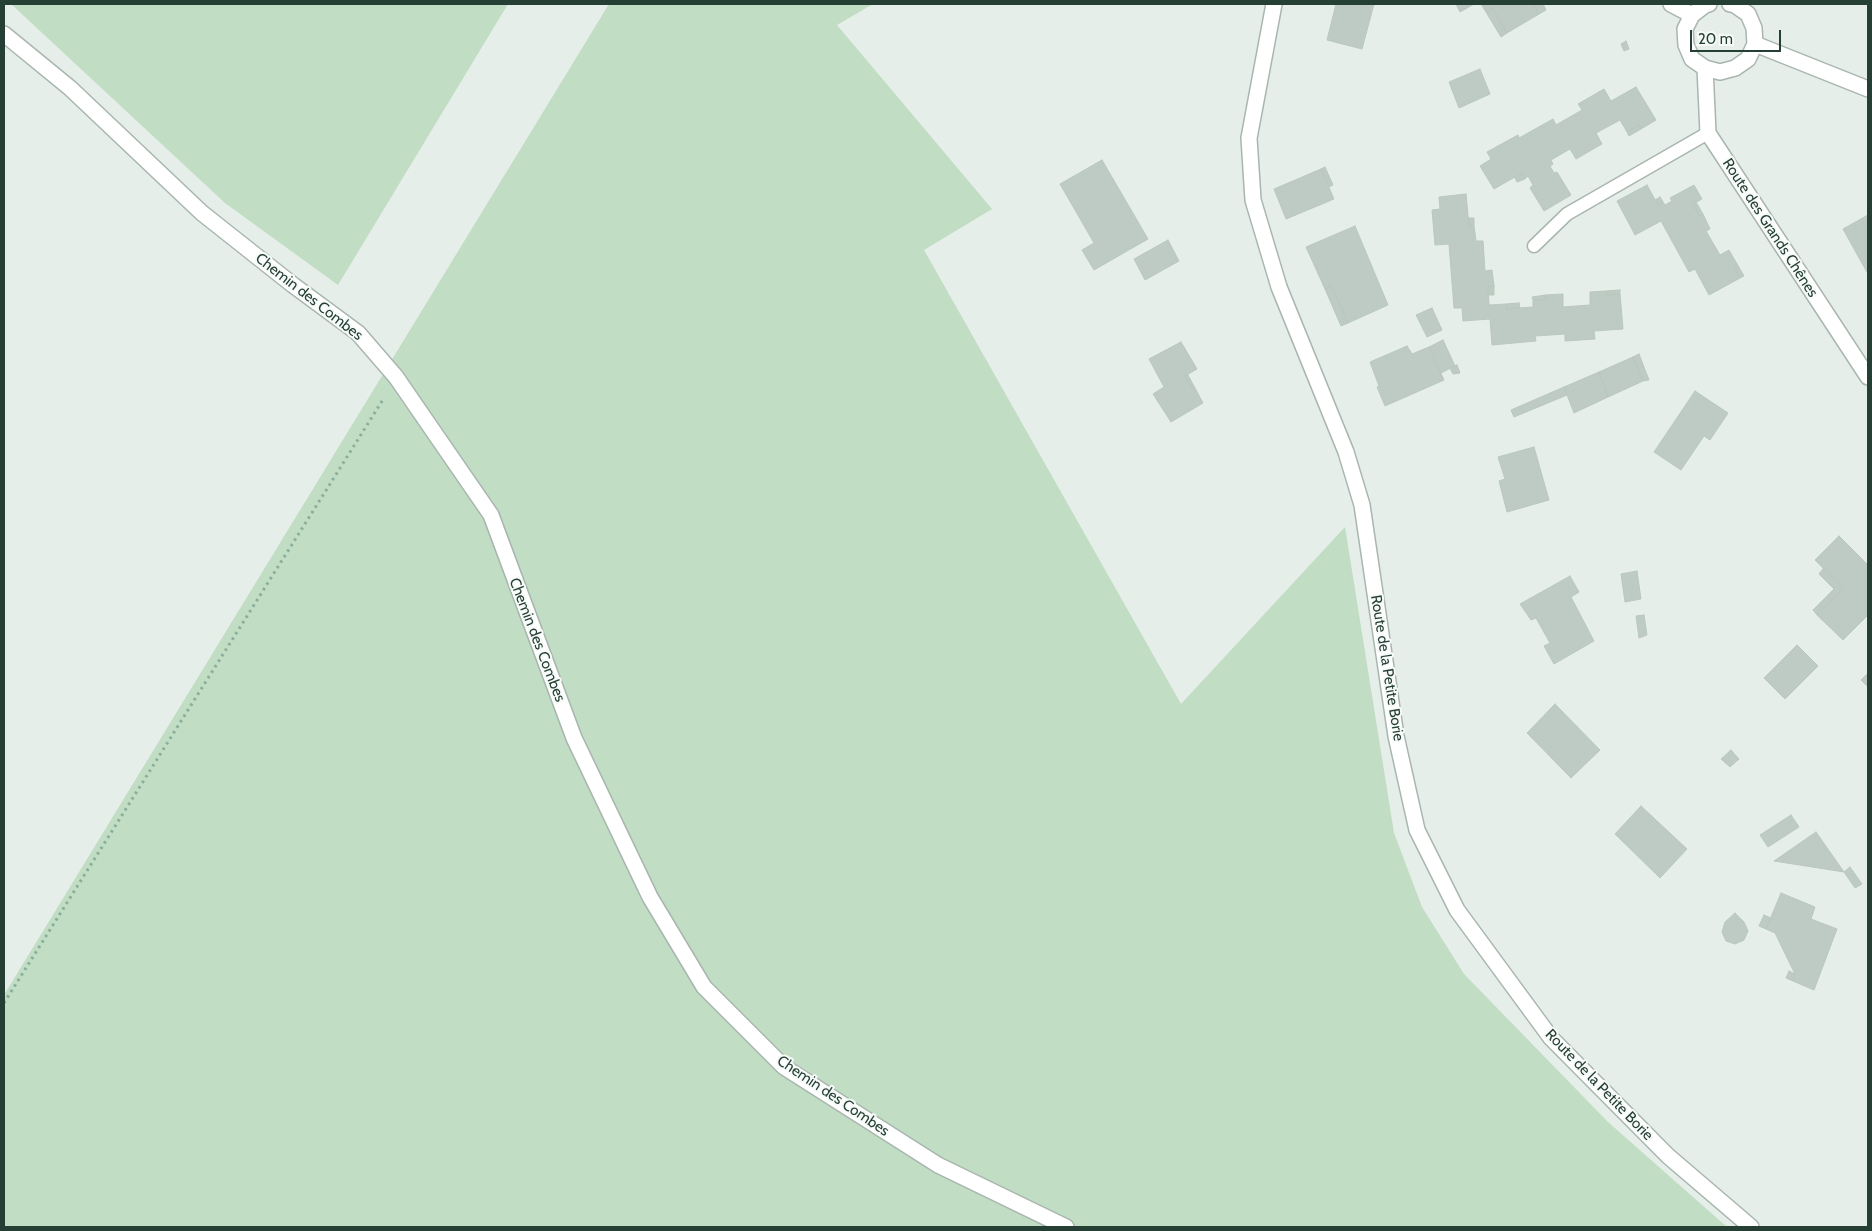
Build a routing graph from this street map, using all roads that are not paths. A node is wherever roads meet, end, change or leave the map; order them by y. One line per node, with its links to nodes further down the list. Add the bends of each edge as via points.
1 (1274, 4): 14 (street, Route de la Petite Borie, via 1248,138 1253,200 1279,288 1346,452 1362,505 1396,736 1417,830 1457,910 1551,1038 1668,1156)
2 (1671, 4): 5 (street)
3 (1709, 4): 5 (street)
4 (1730, 4): 7 (street, via 1748,14 1754,28)
5 (1692, 15): 8 (street, via 1685,29 1686,45 1692,59)
6 (4, 34): 13 (street, Chemin des Combes, via 70,88 202,213 358,332 396,377 490,515 574,738 650,897 704,987 784,1067 938,1165)
7 (1755, 44): 8 (street, via 1748,59 1735,68 1720,72); 9 (street)
8 (1705, 68): 10 (street)
9 (1868, 89)
10 (1708, 133): 11 (lane, via 1567,214); 12 (street, Route des Grands Chênes)
11 (1534, 246)
12 (1868, 377)
13 (1066, 1227)
14 (1751, 1227)

